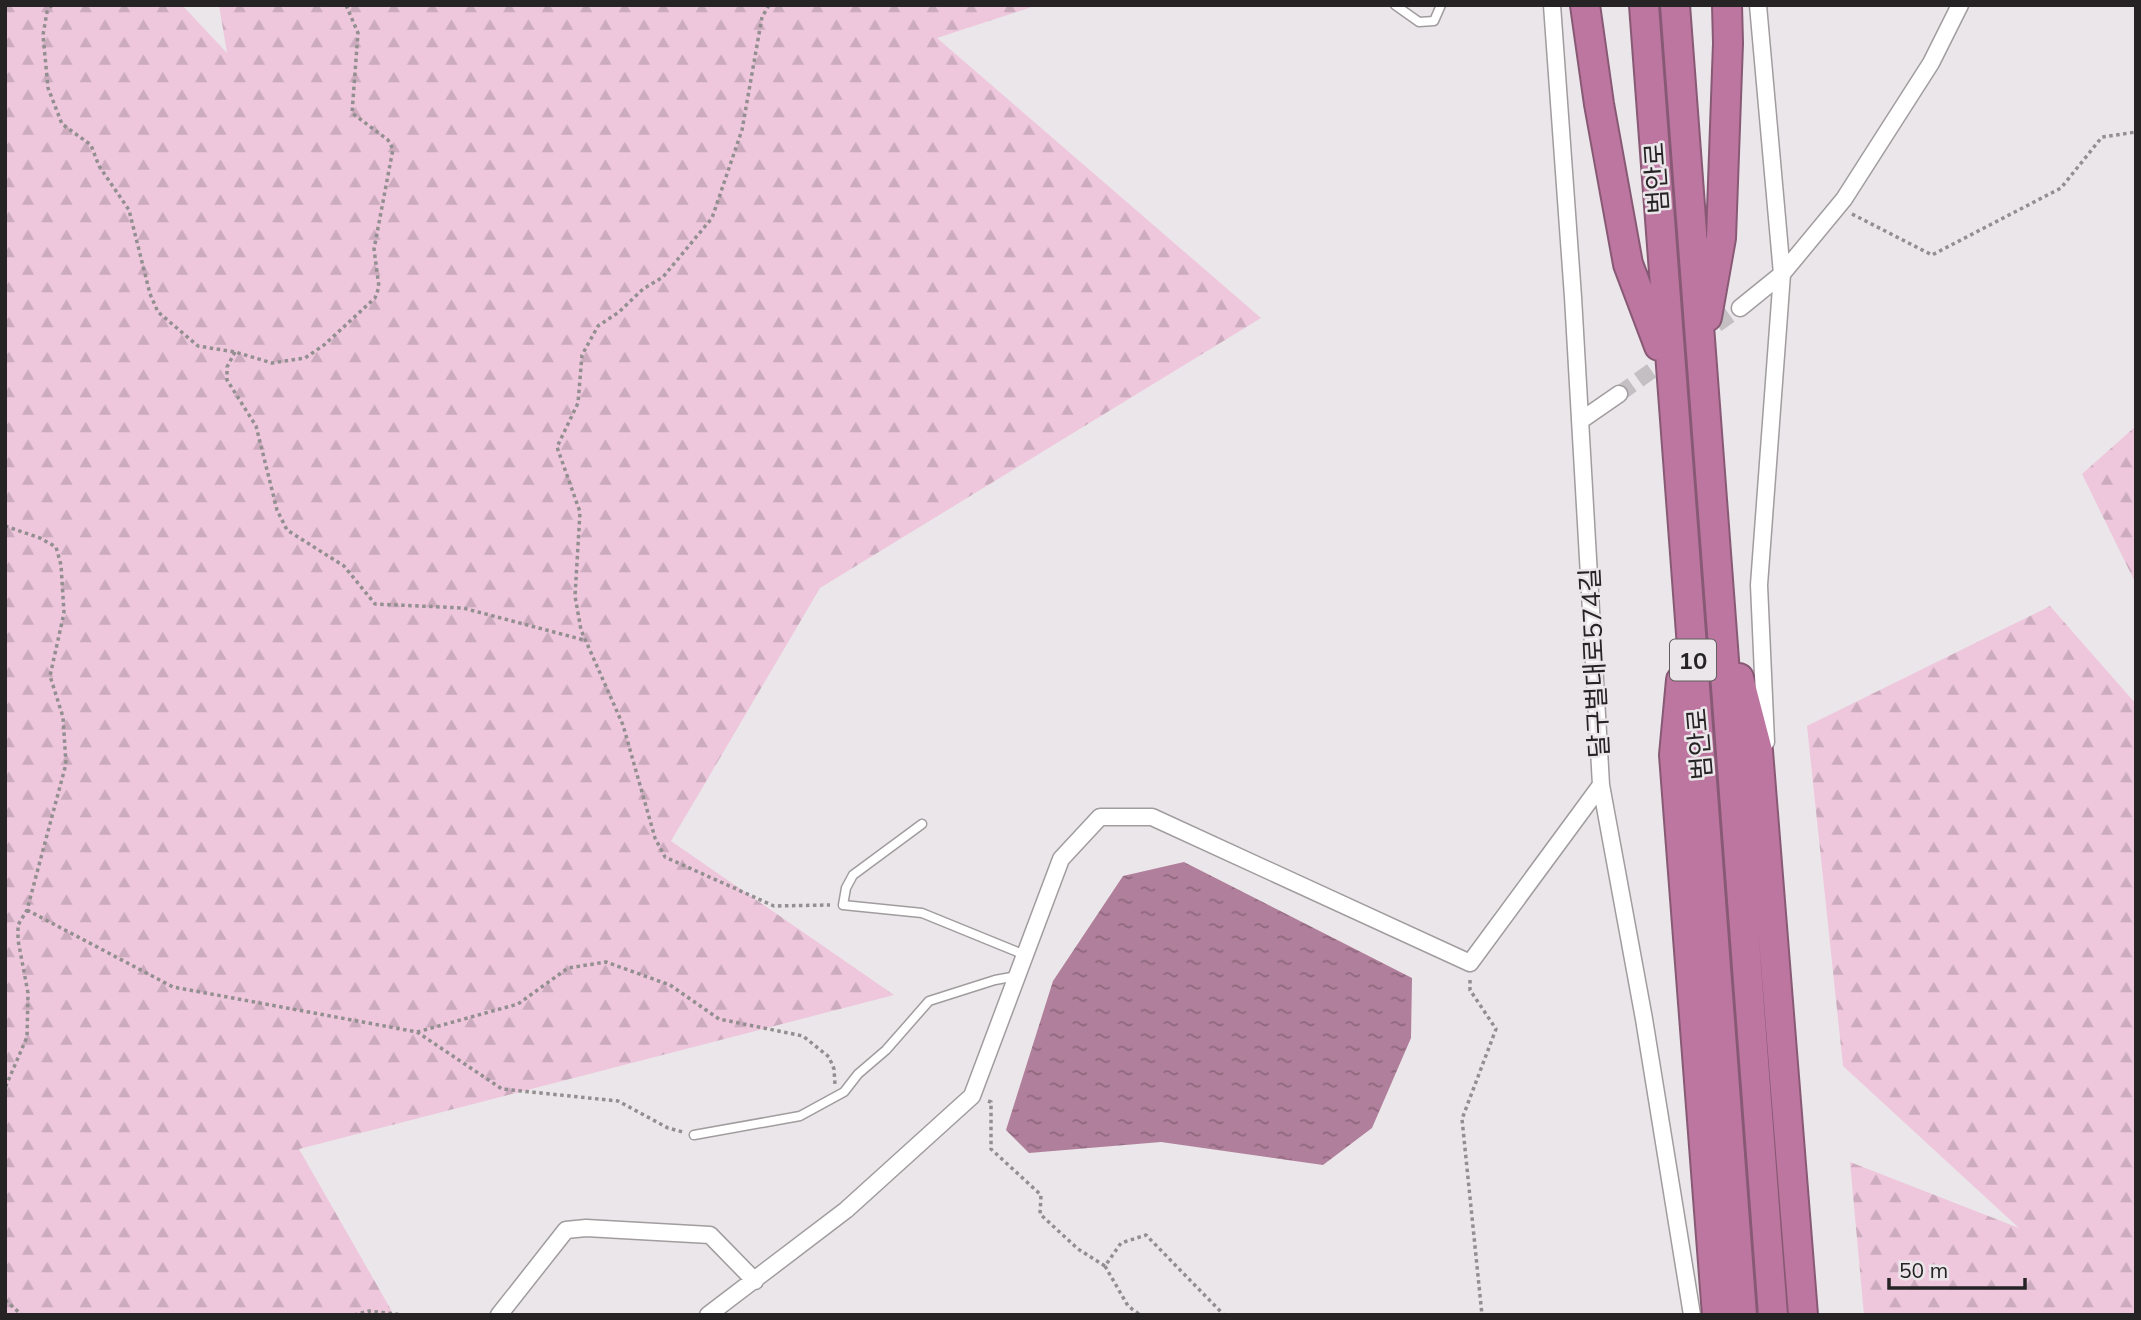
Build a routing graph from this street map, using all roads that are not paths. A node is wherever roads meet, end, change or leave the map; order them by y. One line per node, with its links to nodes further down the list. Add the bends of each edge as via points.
1 (1395, 5): 2 (lane, via 1419,22 1434,21)
2 (1441, 5)
3 (1552, 5): 15 (street, 달구벌대로574길)
4 (1585, 5): 13 (highway, via 1628,264)
5 (1644, 5): 13 (highway, 범안로 / 10)
6 (1675, 5): 12 (highway, 범안로 / 10)
7 (1727, 5): 12 (highway, via 1721,238)
8 (1758, 5): 10 (street)
9 (1960, 5): 10 (street, via 1931,63 1838,207)
10 (1782, 274): 11 (street); 21 (street, via 1759,585)
11 (1740, 308)
12 (1700, 358): 17 (highway, 범안로 / 10)
13 (1670, 375): 16 (highway, 범안로 / 10)
14 (1619, 394): 15 (street)
15 (1580, 421): 18 (street, 달구벌대로574길)
16 (1688, 601): 28 (highway, via 1674,755); 29 (highway, 범안로 / 10)
17 (1720, 607): 21 (highway, via 1758,751); 30 (highway, 범안로 / 10)
18 (1601, 785): 20 (street, via 1470,964 1152,817 1100,817 1061,859); 27 (street, 달구벌대로574길)
19 (922, 824): 20 (lane, via 853,875 843,905 922,913)
20 (1025, 955): 22 (street)
21 (1774, 958): 31 (highway)
22 (1017, 976): 23 (lane, via 929,1001 844,1092 800,1115); 24 (street, via 972,1096 846,1210)
23 (694, 1135)
24 (755, 1281): 25 (street, via 710,1235 566,1230); 26 (street)
25 (499, 1315)
26 (708, 1315)
27 (1692, 1315)
28 (1717, 1315)
29 (1742, 1315)
30 (1773, 1315)
31 (1803, 1315)

